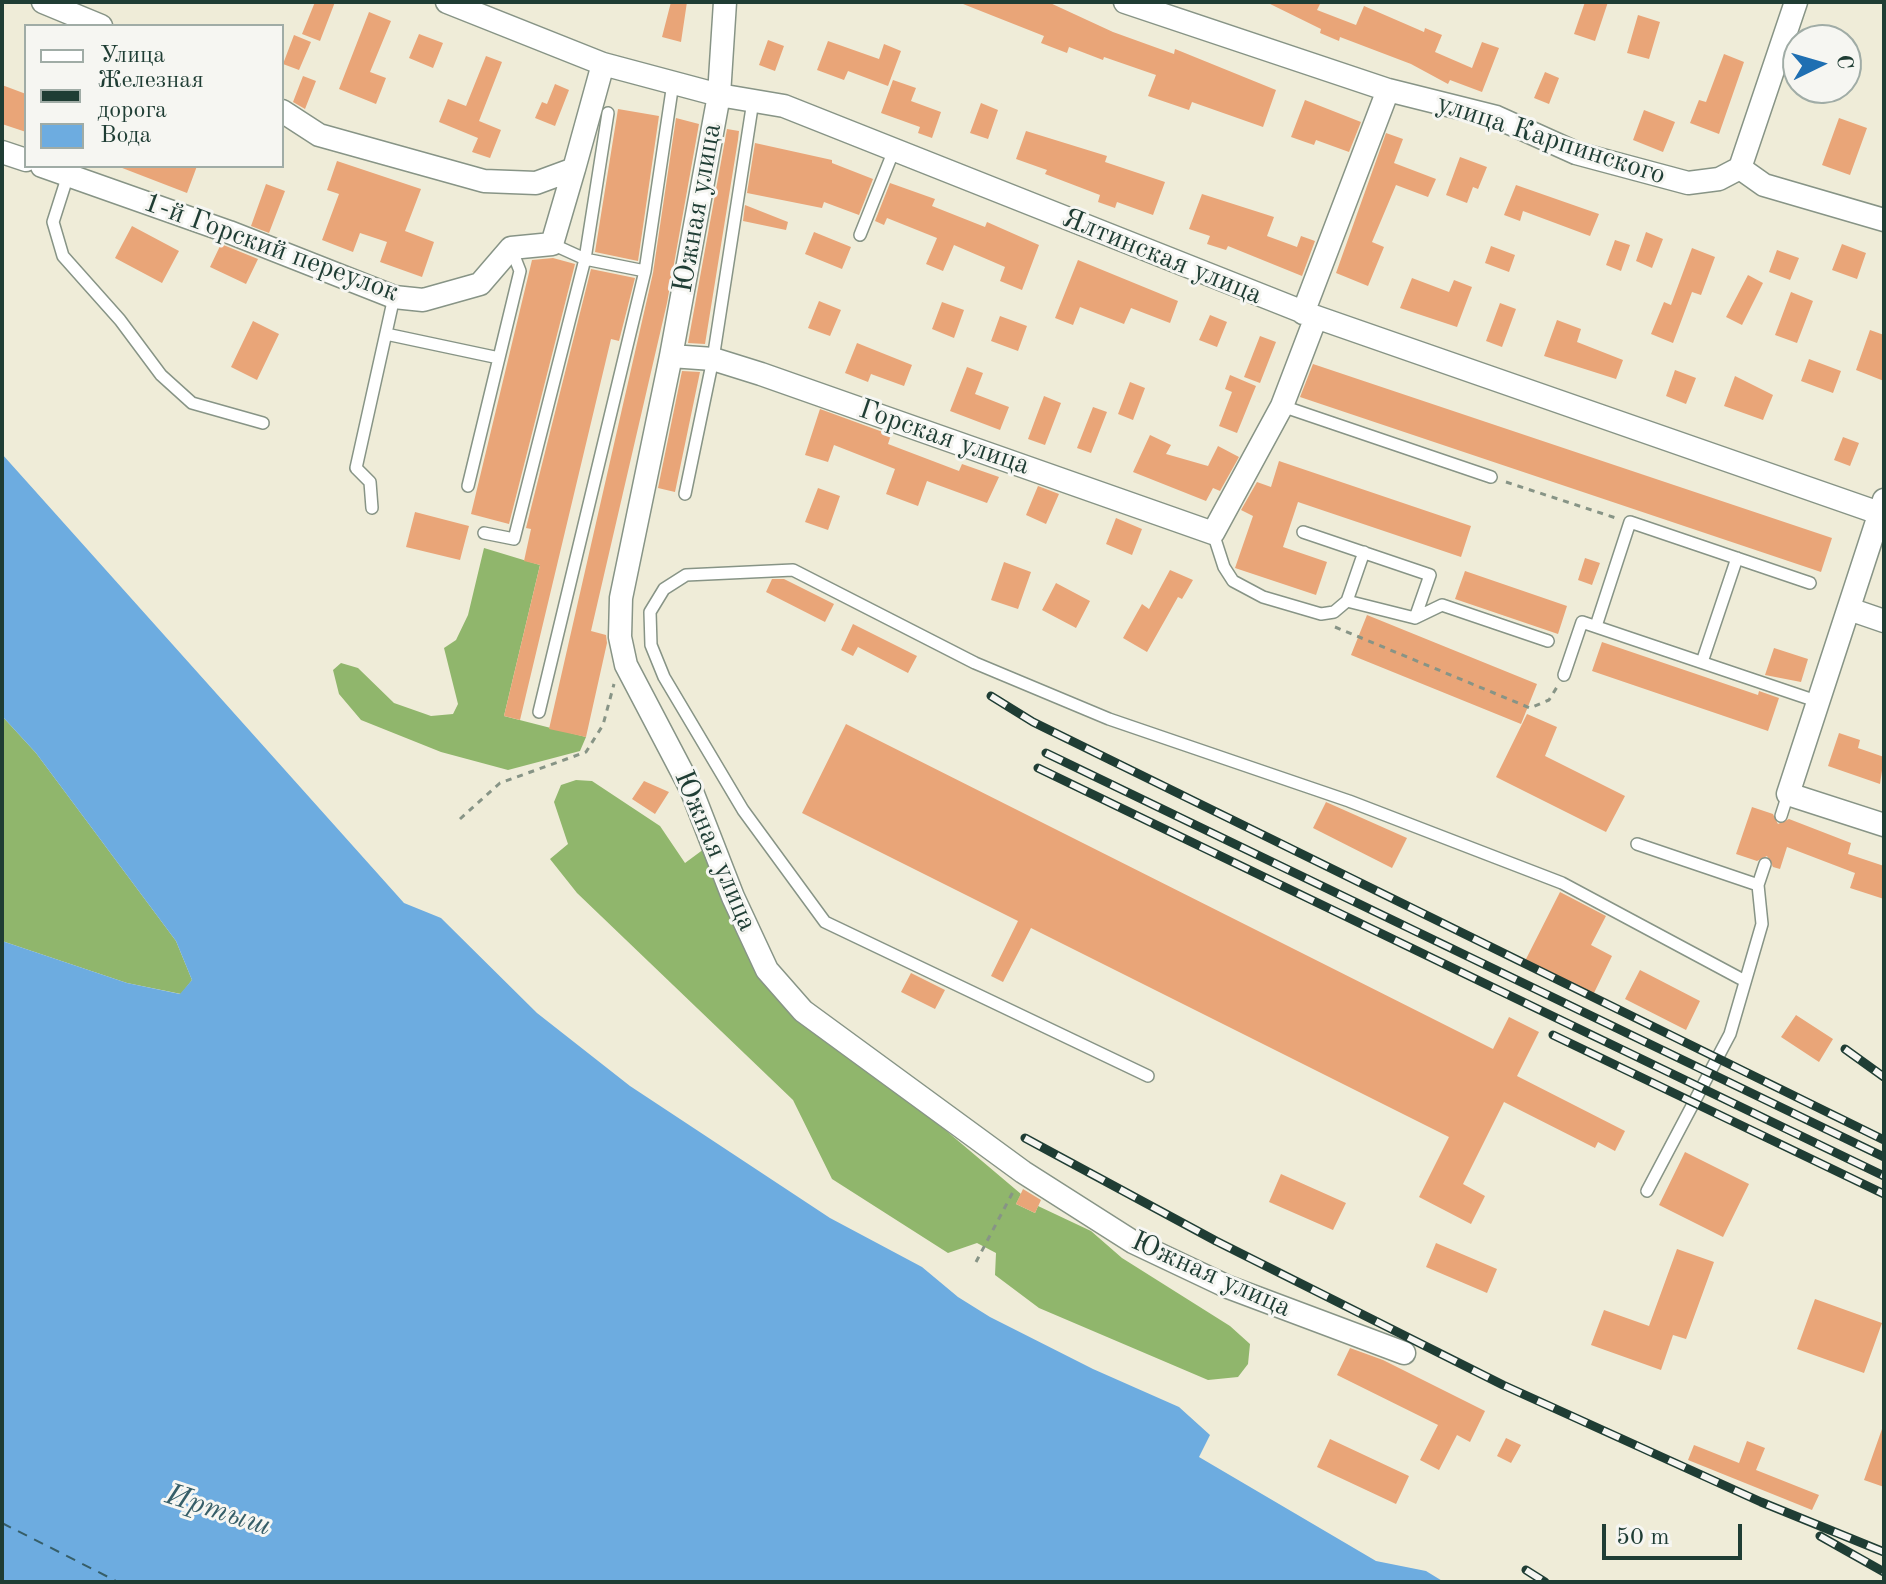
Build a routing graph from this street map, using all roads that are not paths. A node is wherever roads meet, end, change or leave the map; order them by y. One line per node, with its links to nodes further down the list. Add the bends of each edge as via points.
1 (43, 2): 6 (street)
2 (447, 2): 7 (street, Ялтинская улица)
3 (725, 2): 10 (street, Южная улица)
4 (1125, 2): 9 (street, улица Карпинского)
5 (1796, 2): 18 (street)
6 (96, 24)
7 (603, 64): 8 (street, Ялтинская улица); 19 (street)
8 (673, 83): 10 (street, Ялтинская улица); 26 (lane)
9 (1388, 90): 18 (street, улица Карпинского, via 1496,117 1576,153 1688,183 1719,179); 28 (street)
10 (719, 95): 11 (street, Ялтинская улица); 30 (street, Южная улица)
11 (753, 101): 14 (street, Ялтинская улица, via 784,106); 32 (lane)
12 (284, 112): 19 (street, via 319,135 484,181 536,183)
13 (608, 113): 25 (lane)
14 (894, 150): 22 (lane); 28 (street, Ялтинская улица)
15 (2, 152): 16 (street)
16 (24, 159)
17 (48, 168): 20 (street, 1-й Горский переулок)
18 (1740, 168): 21 (street, via 1764,185)
19 (574, 169): 23 (street)
20 (68, 175): 27 (street, 1-й Горский переулок); 34 (lane, via 53,222 63,256 161,375 192,403)
21 (1884, 220)
22 (860, 235)
23 (552, 244): 24 (street); 25 (lane)
24 (511, 248): 27 (street, 1-й Горский переулок, via 480,284 423,300); 31 (lane, via 520,271)
25 (585, 259): 26 (lane); 41 (lane, via 514,539)
26 (645, 271): 55 (lane)
27 (394, 297): 29 (lane)
28 (1309, 315): 33 (street); 38 (street, Ялтинская улица)
29 (386, 334): 31 (lane); 39 (lane, via 356,468 370,482)
30 (671, 356): 32 (street, Горская улица); 65 (street, Южная улица, via 621,598 620,637 626,665 691,789 767,970 803,1011 1023,1172 1133,1242 1228,1287)
31 (499, 358): 36 (lane)
32 (713, 359): 37 (lane); 42 (street, Горская улица)
33 (1282, 406): 35 (lane); 42 (street)
34 (263, 423)
35 (1491, 477)
36 (468, 486)
37 (685, 494)
38 (1882, 506): 47 (street)
39 (372, 508)
40 (1303, 532): 43 (lane)
41 (484, 533)
42 (1213, 533): 46 (lane, via 1233,581 1263,597 1327,613)
43 (1364, 552): 46 (lane); 48 (lane, via 1430,575)
44 (1737, 558): 45 (lane); 50 (lane, via 1630,522); 52 (lane)
45 (1810, 583)
46 (1347, 601): 48 (lane)
47 (1849, 609): 49 (street); 54 (street)
48 (1415, 618): 51 (lane, via 1442,605)
49 (1884, 621)
50 (1596, 626): 52 (lane); 53 (lane, via 1582,622)
51 (1548, 641)
52 (1702, 662): 54 (lane)
53 (1564, 675)
54 (1819, 702): 56 (street)
55 (539, 712)
56 (1788, 794): 57 (lane); 58 (street)
57 (1781, 816)
58 (1884, 825)
59 (1637, 844): 61 (lane)
60 (1765, 864): 61 (lane)
61 (1758, 885): 62 (lane, via 1762,924)
62 (1745, 981): 63 (lane, via 1562,883 1349,801 1109,719 975,663 793,570 686,575 664,589 650,612 651,645 664,677 743,810 825,922); 64 (lane, via 1730,1034)
63 (1148, 1076)
64 (1647, 1191)
65 (1404, 1353)

